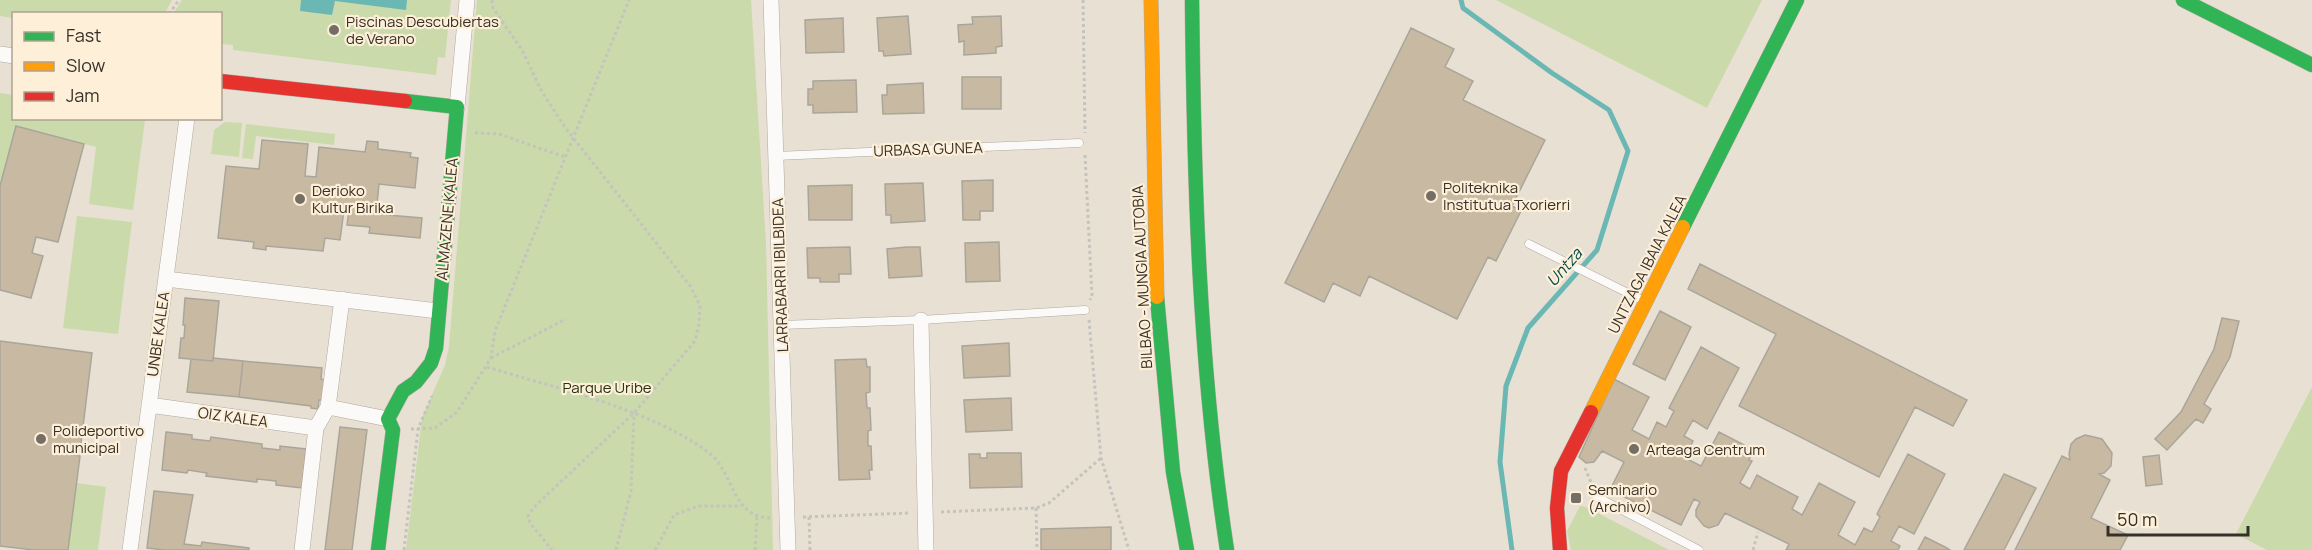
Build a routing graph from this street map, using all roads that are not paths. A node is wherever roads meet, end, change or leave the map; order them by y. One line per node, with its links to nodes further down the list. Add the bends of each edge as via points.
1 (467, 0): 9 (street)
2 (771, 0): 12 (street, LARRABARRI IBILBIDEA)
3 (1151, 0): 31 (main road, BILBAO - MUNGIA AUTOBIA, via 1156,285 1173,472)
4 (1192, 0): 32 (main road, via 1201,343 1210,439)
5 (1797, 0): 16 (main road, UNTZAGA IBAIA KALEA)
6 (2184, 0): 7 (main road)
7 (2312, 65)
8 (222, 81): 9 (main road)
9 (457, 106): 18 (main road, ALMAZENE KALEA)
10 (187, 120): 14 (street, UNBE KALEA)
11 (1079, 143): 12 (lane, URBASA GUNEA)
12 (776, 156): 20 (street, LARRABARRI IBILBIDEA)
13 (1529, 244): 16 (lane)
14 (166, 279): 15 (street); 21 (street, UNBE KALEA)
15 (342, 299): 18 (street); 22 (street)
16 (1647, 302): 33 (main road, UNTZAGA IBAIA KALEA, via 1561,471 1557,508)
17 (1085, 310): 19 (lane)
18 (438, 311): 23 (main road, ALMAZENE KALEA, via 431,363 394,405)
19 (921, 320): 20 (lane); 30 (street)
20 (781, 325): 29 (street, LARRABARRI IBILBIDEA)
21 (149, 405): 24 (street, OIZ KALEA); 26 (street, UNBE KALEA)
22 (328, 407): 23 (street); 24 (street)
23 (390, 425): 28 (main road, ALMAZENE KALEA)
24 (316, 428): 27 (street)
25 (1597, 497): 34 (lane)
26 (130, 550)
27 (302, 550)
28 (378, 550)
29 (788, 550)
30 (926, 550)
31 (1187, 550)
32 (1227, 550)
33 (1560, 550)
34 (1699, 550)

